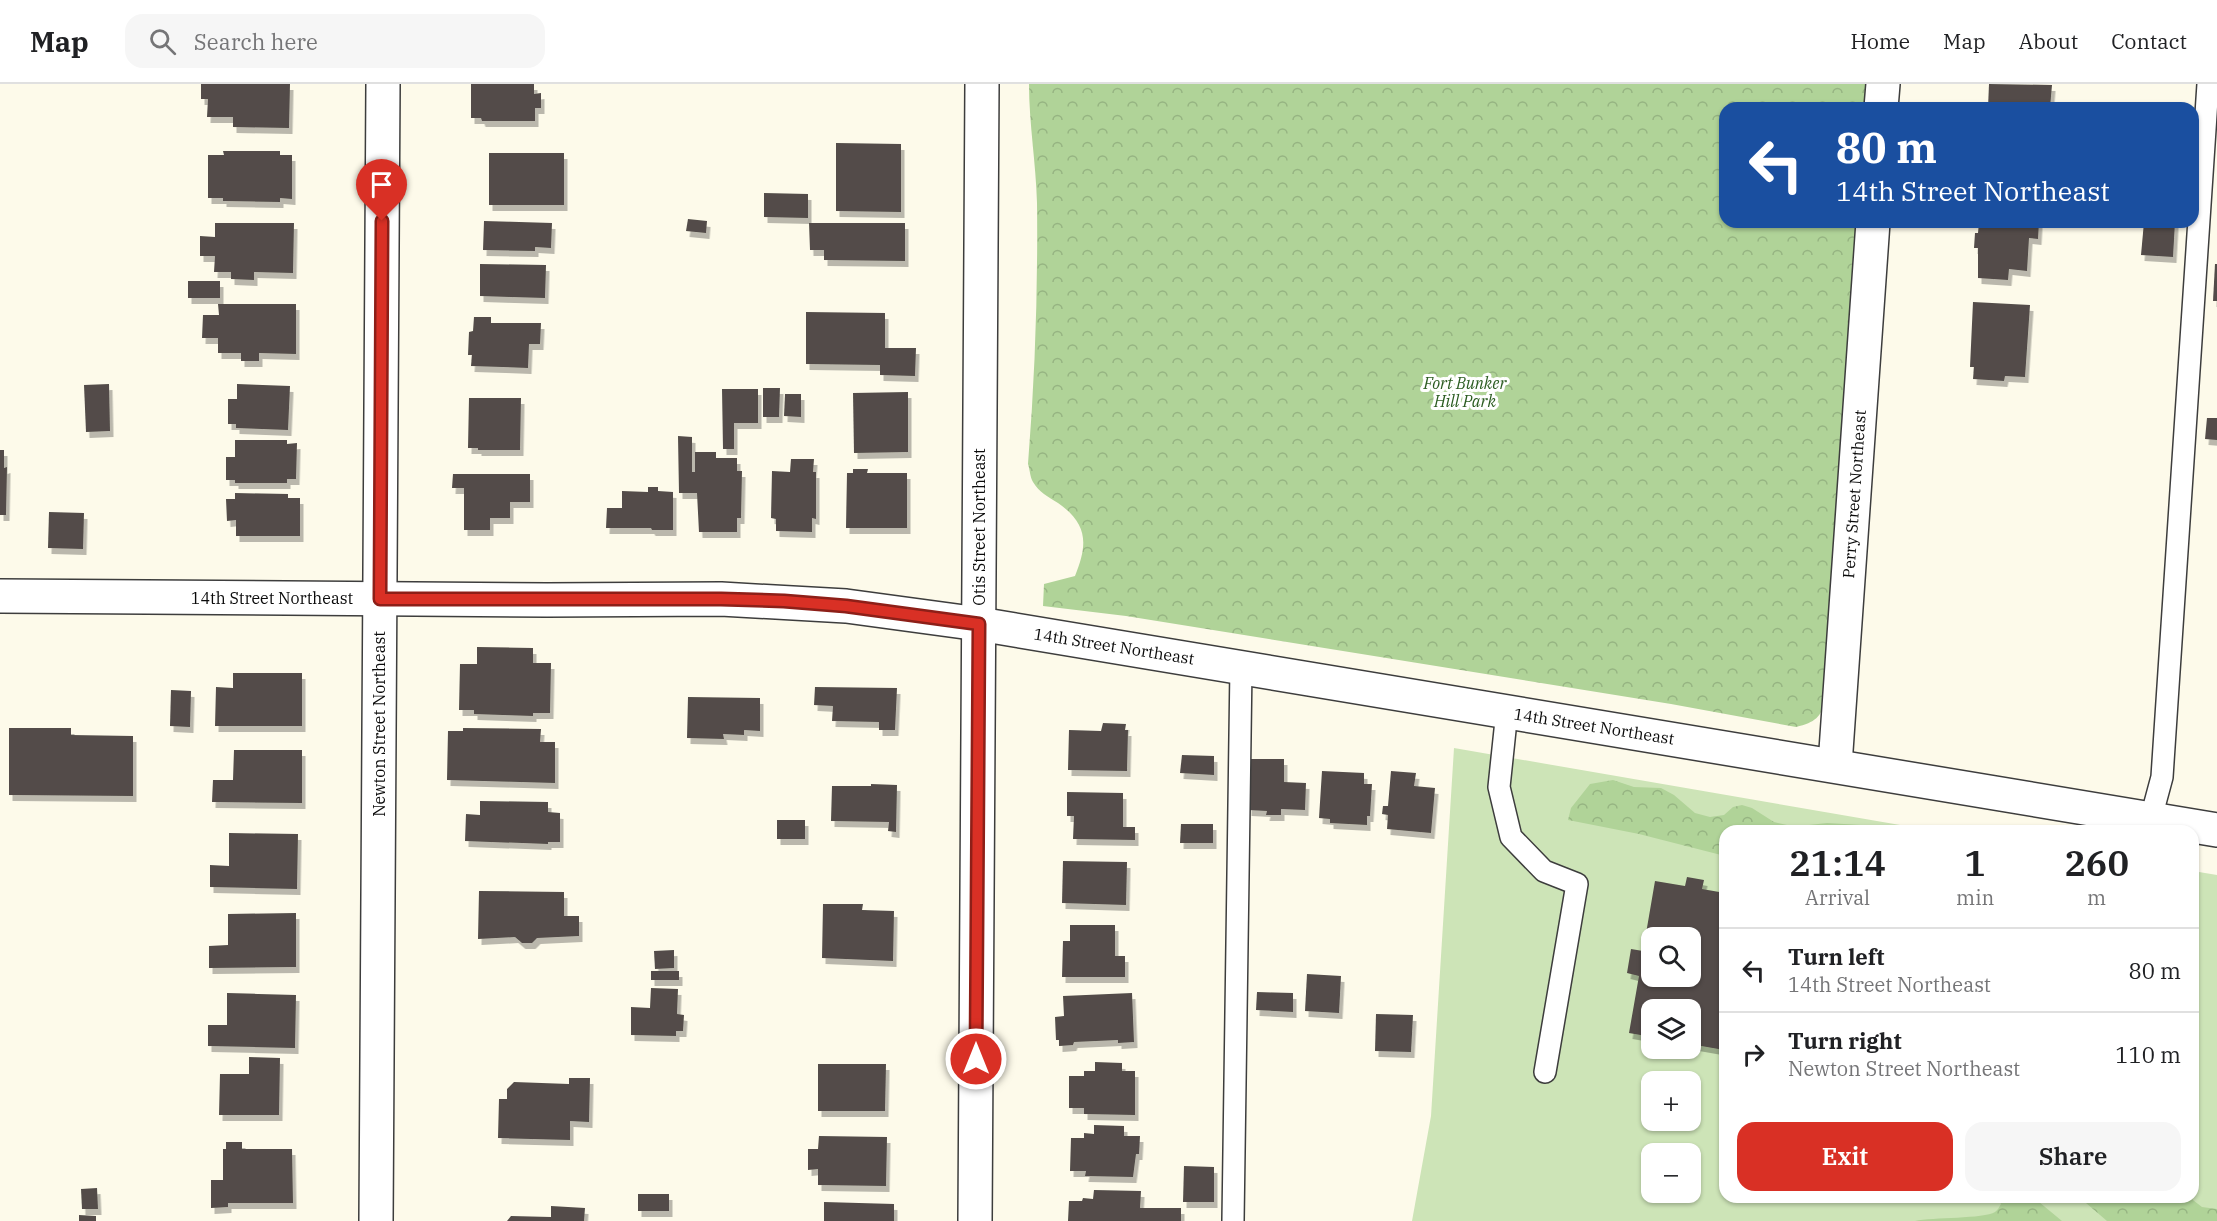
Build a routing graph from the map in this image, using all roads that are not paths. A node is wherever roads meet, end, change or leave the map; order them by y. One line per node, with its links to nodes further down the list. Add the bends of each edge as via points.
1 (383, 84): 10 (street, Newton Street Northeast)
2 (982, 84): 11 (street, Otis Street Northeast)
3 (1883, 84): 5 (street)
4 (2208, 84): 6 (lane)
5 (1882, 102)
6 (2199, 220)
7 (1873, 228): 14 (street, Perry Street Northeast)
8 (2198, 228): 15 (lane, via 2162,777)
9 (0, 596): 10 (street, 14th Street Northeast)
10 (380, 599): 11 (street, 14th Street Northeast, via 784,601); 20 (street, Newton Street Northeast)
11 (979, 624): 12 (street, 14th Street Northeast); 21 (street, Otis Street Northeast)
12 (1241, 667): 13 (street, 14th Street Northeast); 22 (lane)
13 (1507, 711): 14 (street, 14th Street Northeast); 19 (lane, via 1499,787 1511,837 1544,871 1577,884)
14 (1835, 765): 15 (street, 14th Street Northeast)
15 (2151, 818): 16 (street, 14th Street Northeast)
16 (2190, 825)
17 (2199, 827): 18 (street, 14th Street Northeast)
18 (2217, 830)
19 (1545, 1072)
20 (376, 1221)
21 (975, 1221)
22 (1233, 1221)

